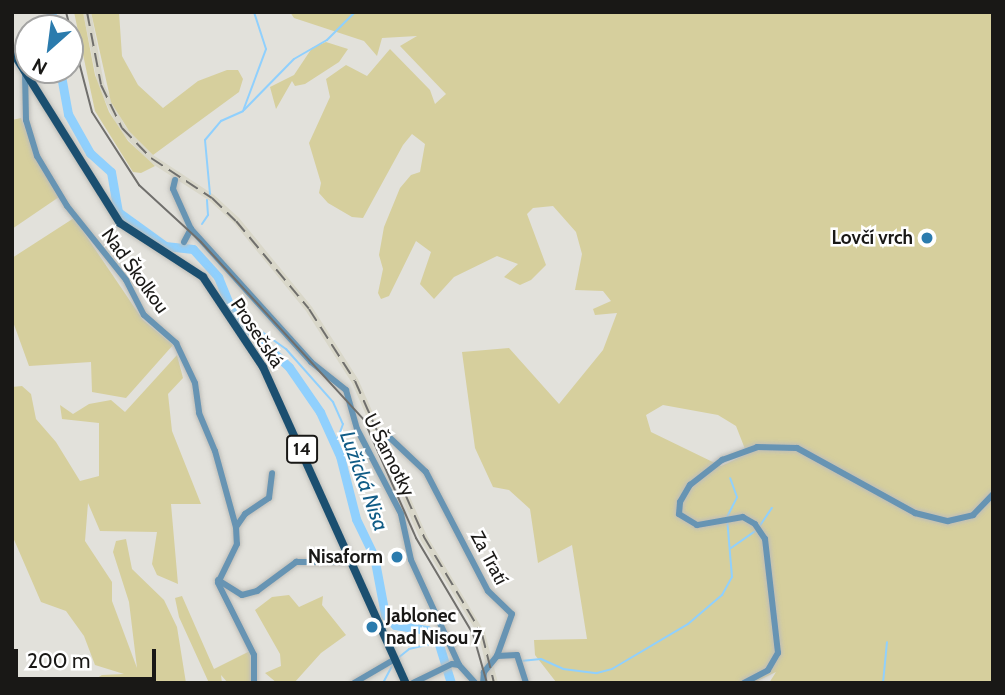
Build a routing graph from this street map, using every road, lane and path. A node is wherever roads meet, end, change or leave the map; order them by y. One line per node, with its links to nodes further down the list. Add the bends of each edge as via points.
1 (25, 84): 9 (street, Nad Školkou, via 26,120 37,156 67,206 126,280 144,315 183,353)
2 (33, 84): 10 (main road, Prosečská / 14, via 120,223 210,286 225,316 268,374)
3 (176, 180): 4 (street, U Šamotky, via 173,190)
4 (191, 229): 5 (street); 14 (street, U Šamotky, via 311,362 346,390 354,422 392,491 411,560)
5 (184, 242)
6 (388, 436): 12 (street, Za Tratí, via 426,472 488,591 512,614)
7 (272, 473): 9 (street, via 269,498)
8 (993, 494): 22 (street, via 973,515 948,521 915,513 797,448 757,447 722,460 690,485 680,502 680,513 697,525 743,517 755,524 765,539 778,653 768,670)
9 (236, 527): 11 (street, via 237,544)
10 (351, 562): 11 (street, via 296,562 257,591 242,595); 13 (main road, Prosečská / 14)
11 (217, 579): 15 (street, via 254,655)
12 (497, 656): 20 (street, via 484,673); 21 (street, via 517,655)
13 (395, 659): 16 (street); 17 (main road, Prosečská / 14)
14 (456, 665): 18 (street); 19 (street, U Šamotky)
15 (254, 683)
16 (354, 683)
17 (407, 683)
18 (413, 683)
19 (475, 683)
20 (483, 683)
21 (526, 683)
22 (744, 683)

